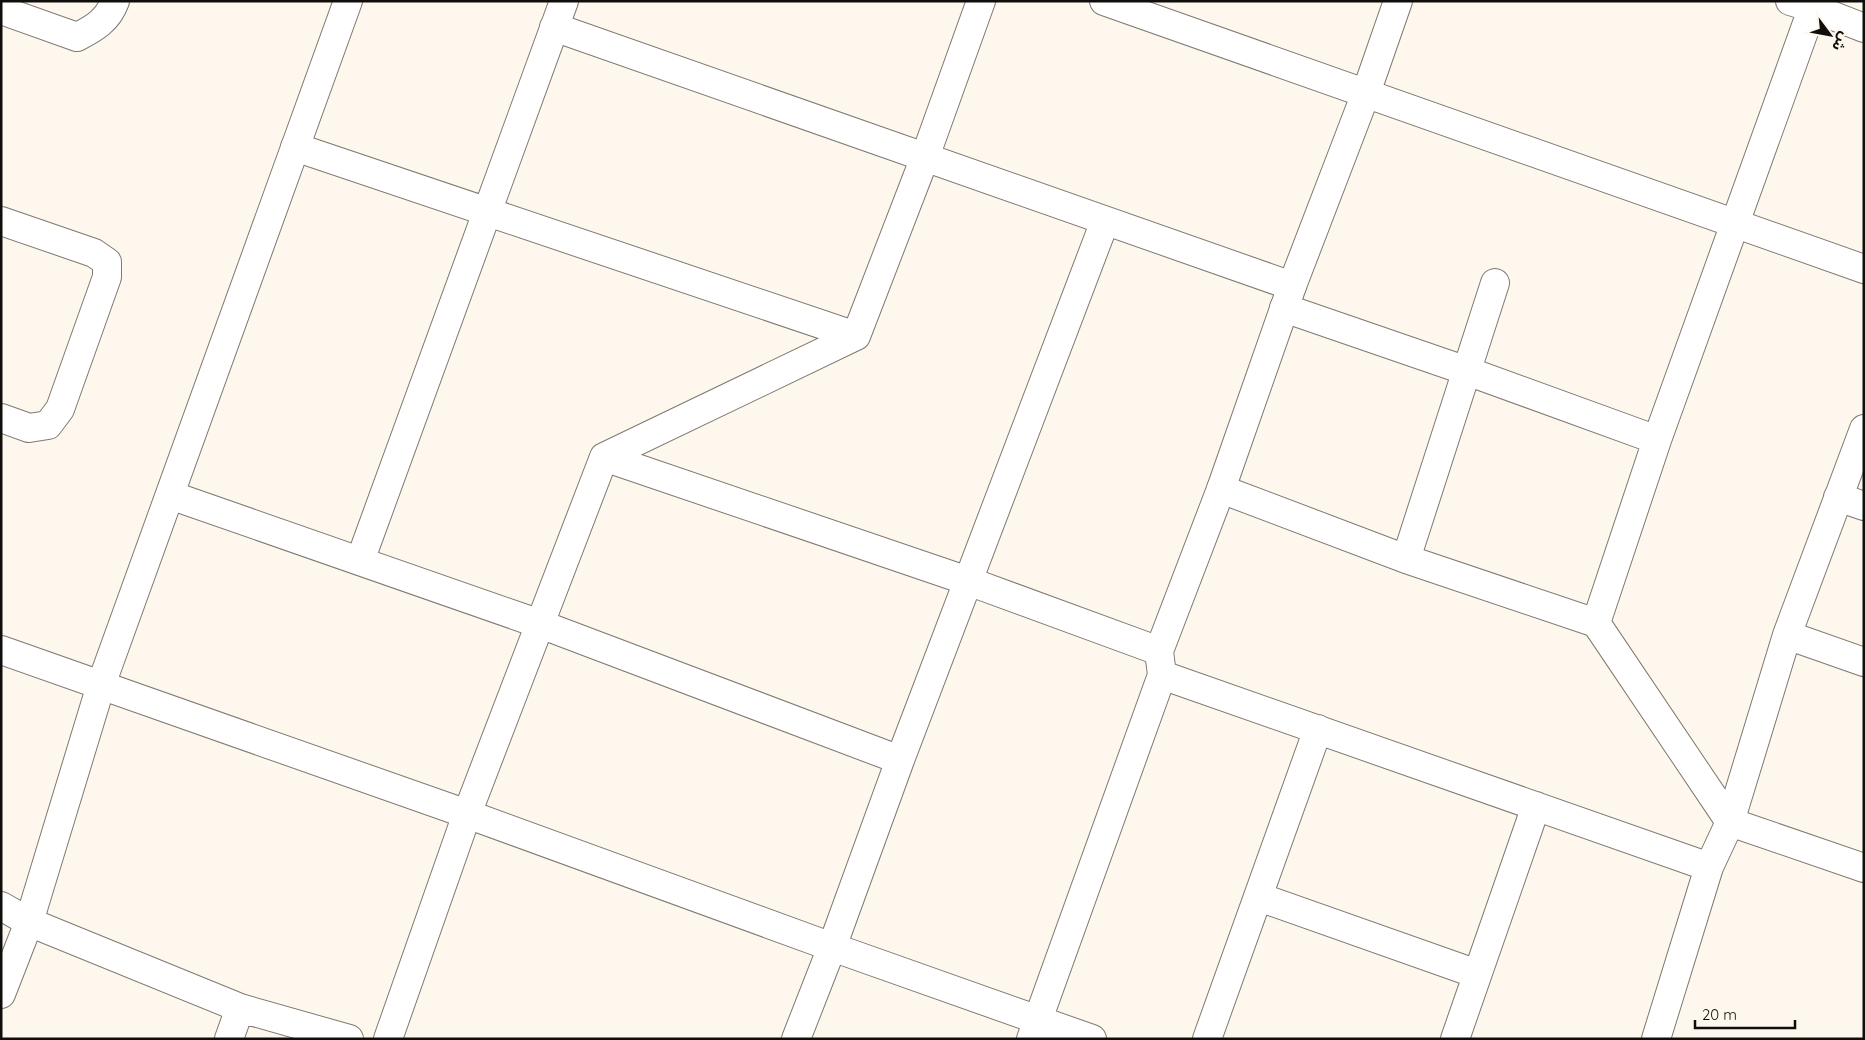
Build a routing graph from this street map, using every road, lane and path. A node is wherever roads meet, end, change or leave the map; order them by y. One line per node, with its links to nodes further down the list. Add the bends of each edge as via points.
1 (115, 1): 8 (street, via 97,27 77,37)
2 (348, 1): 12 (street)
3 (564, 1): 9 (street)
4 (981, 1): 13 (street)
5 (1104, 1): 11 (street)
6 (1398, 1): 11 (street)
7 (1806, 3): 10 (street); 17 (street)
8 (1, 10)
9 (554, 27): 13 (street); 14 (street)
10 (1864, 28)
11 (1366, 93): 17 (street); 20 (street)
12 (295, 147): 14 (street); 28 (street)
13 (925, 157): 16 (street); 21 (street)
14 (487, 212): 21 (street); 32 (street)
15 (1, 221): 23 (street, via 94,253 107,262 107,277 60,409 48,425 29,428)
16 (1105, 221): 20 (street); 33 (street)
17 (1736, 223): 18 (street); 25 (street)
18 (1864, 269)
19 (1496, 283): 22 (street)
20 (1288, 297): 22 (street); 27 (street)
21 (856, 336): 26 (street)
22 (1467, 371): 25 (street); 31 (street)
23 (1, 418)
24 (1864, 430): 29 (street)
25 (1656, 440): 34 (street)
26 (604, 457): 33 (street); 35 (street)
27 (1221, 489): 31 (street); 39 (street)
28 (170, 495): 32 (street); 40 (street)
29 (1838, 497): 30 (street); 36 (street)
30 (1864, 506)
31 (1406, 559): 34 (street)
32 (360, 561): 35 (street)
33 (968, 581): 39 (street); 42 (street)
34 (1596, 623): 45 (street)
35 (540, 624): 42 (street); 44 (street)
36 (1787, 635): 38 (street); 45 (street)
37 (1, 650): 40 (street)
38 (1864, 662)
39 (1160, 663): 41 (street); 55 (street)
40 (101, 685): 44 (street); 50 (street)
41 (1318, 729): 43 (street); 48 (street)
42 (900, 760): 51 (street)
43 (1536, 806): 46 (street); 52 (street)
44 (467, 814): 51 (street); 58 (street)
45 (1730, 822): 46 (street); 47 (street)
46 (1709, 867): 63 (street)
47 (1864, 868)
48 (1259, 897): 52 (street); 61 (street)
49 (1, 906): 50 (street)
50 (29, 922): 53 (street); 54 (street)
51 (832, 947): 55 (street); 59 (street)
52 (1477, 974): 62 (street)
53 (1, 994)
54 (240, 1008): 56 (street); 57 (street)
55 (1034, 1030): 60 (street)
56 (229, 1039)
57 (349, 1039)
58 (388, 1039)
59 (796, 1039)
60 (1092, 1039)
61 (1208, 1039)
62 (1455, 1039)
63 (1656, 1039)

